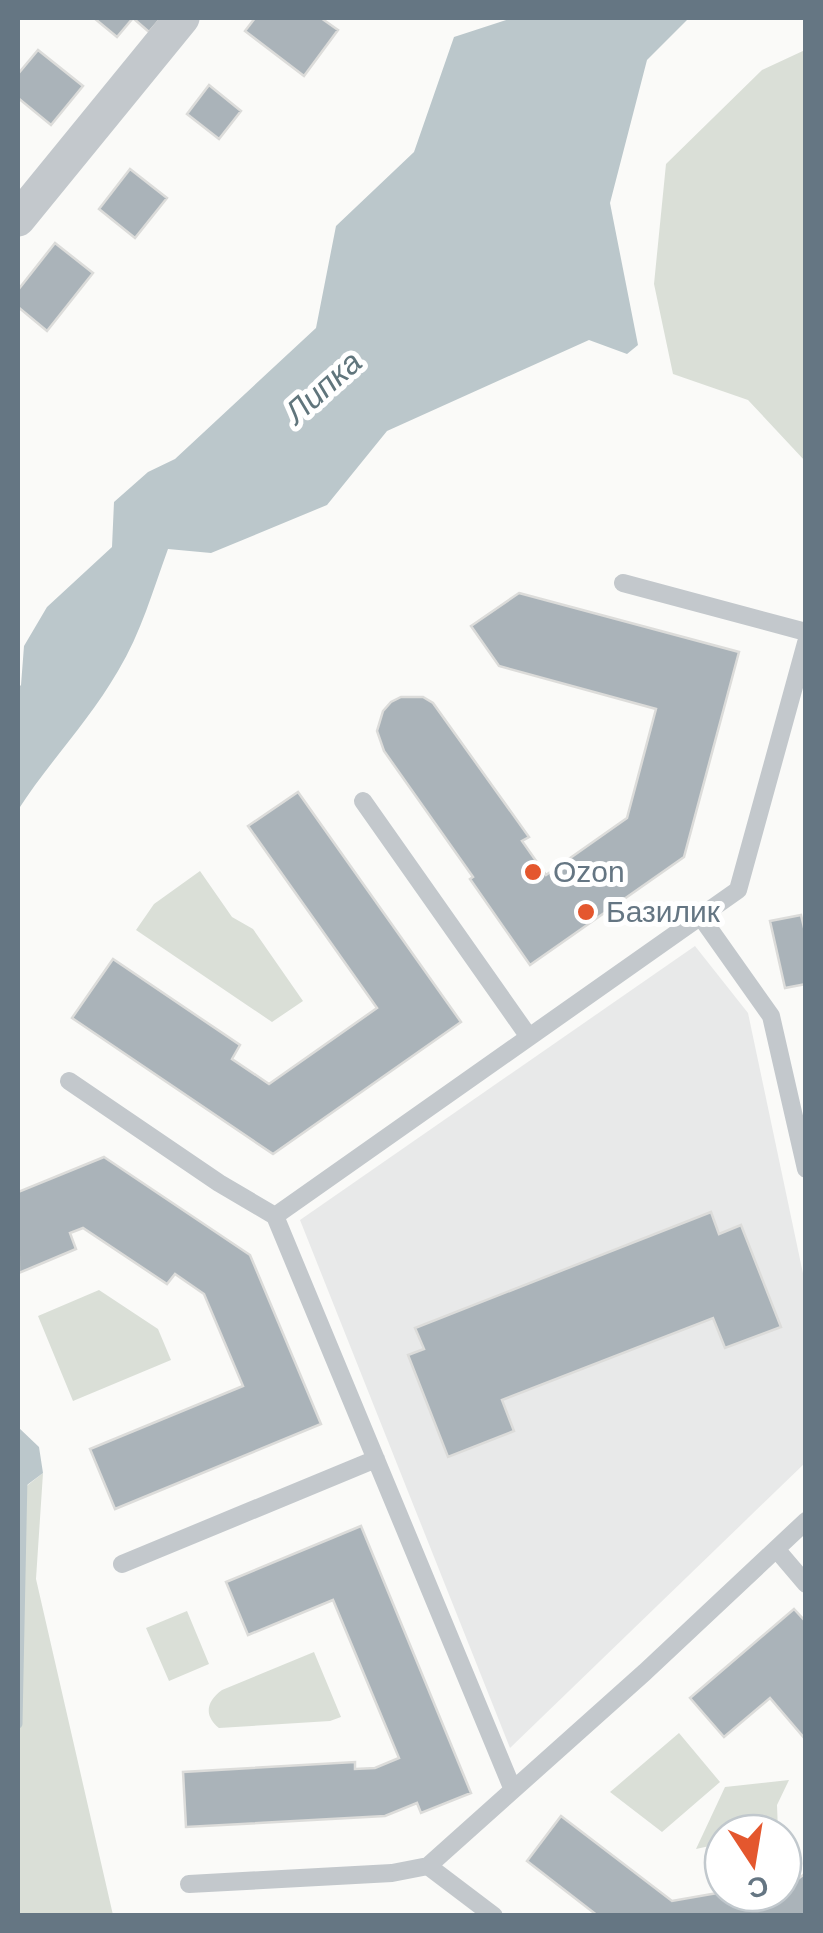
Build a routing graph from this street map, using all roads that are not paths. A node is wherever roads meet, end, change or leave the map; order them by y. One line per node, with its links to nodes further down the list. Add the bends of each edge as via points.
1 (182, 18): 2 (street)
2 (18, 219)
3 (622, 583): 4 (lane)
4 (806, 632)
5 (806, 642): 7 (lane, via 738,890)
6 (363, 801): 8 (lane)
7 (701, 917): 8 (lane); 10 (lane, via 771,1016)
8 (529, 1037): 11 (lane)
9 (69, 1081): 11 (lane)
10 (806, 1169)
11 (275, 1216): 12 (lane)
12 (376, 1460): 15 (lane); 17 (lane)
13 (806, 1521): 14 (lane)
14 (777, 1550): 16 (lane); 17 (lane)
15 (122, 1564)
16 (806, 1584)
17 (513, 1790): 18 (lane)
18 (428, 1866): 19 (lane); 20 (lane)
19 (189, 1884)
20 (494, 1916)

